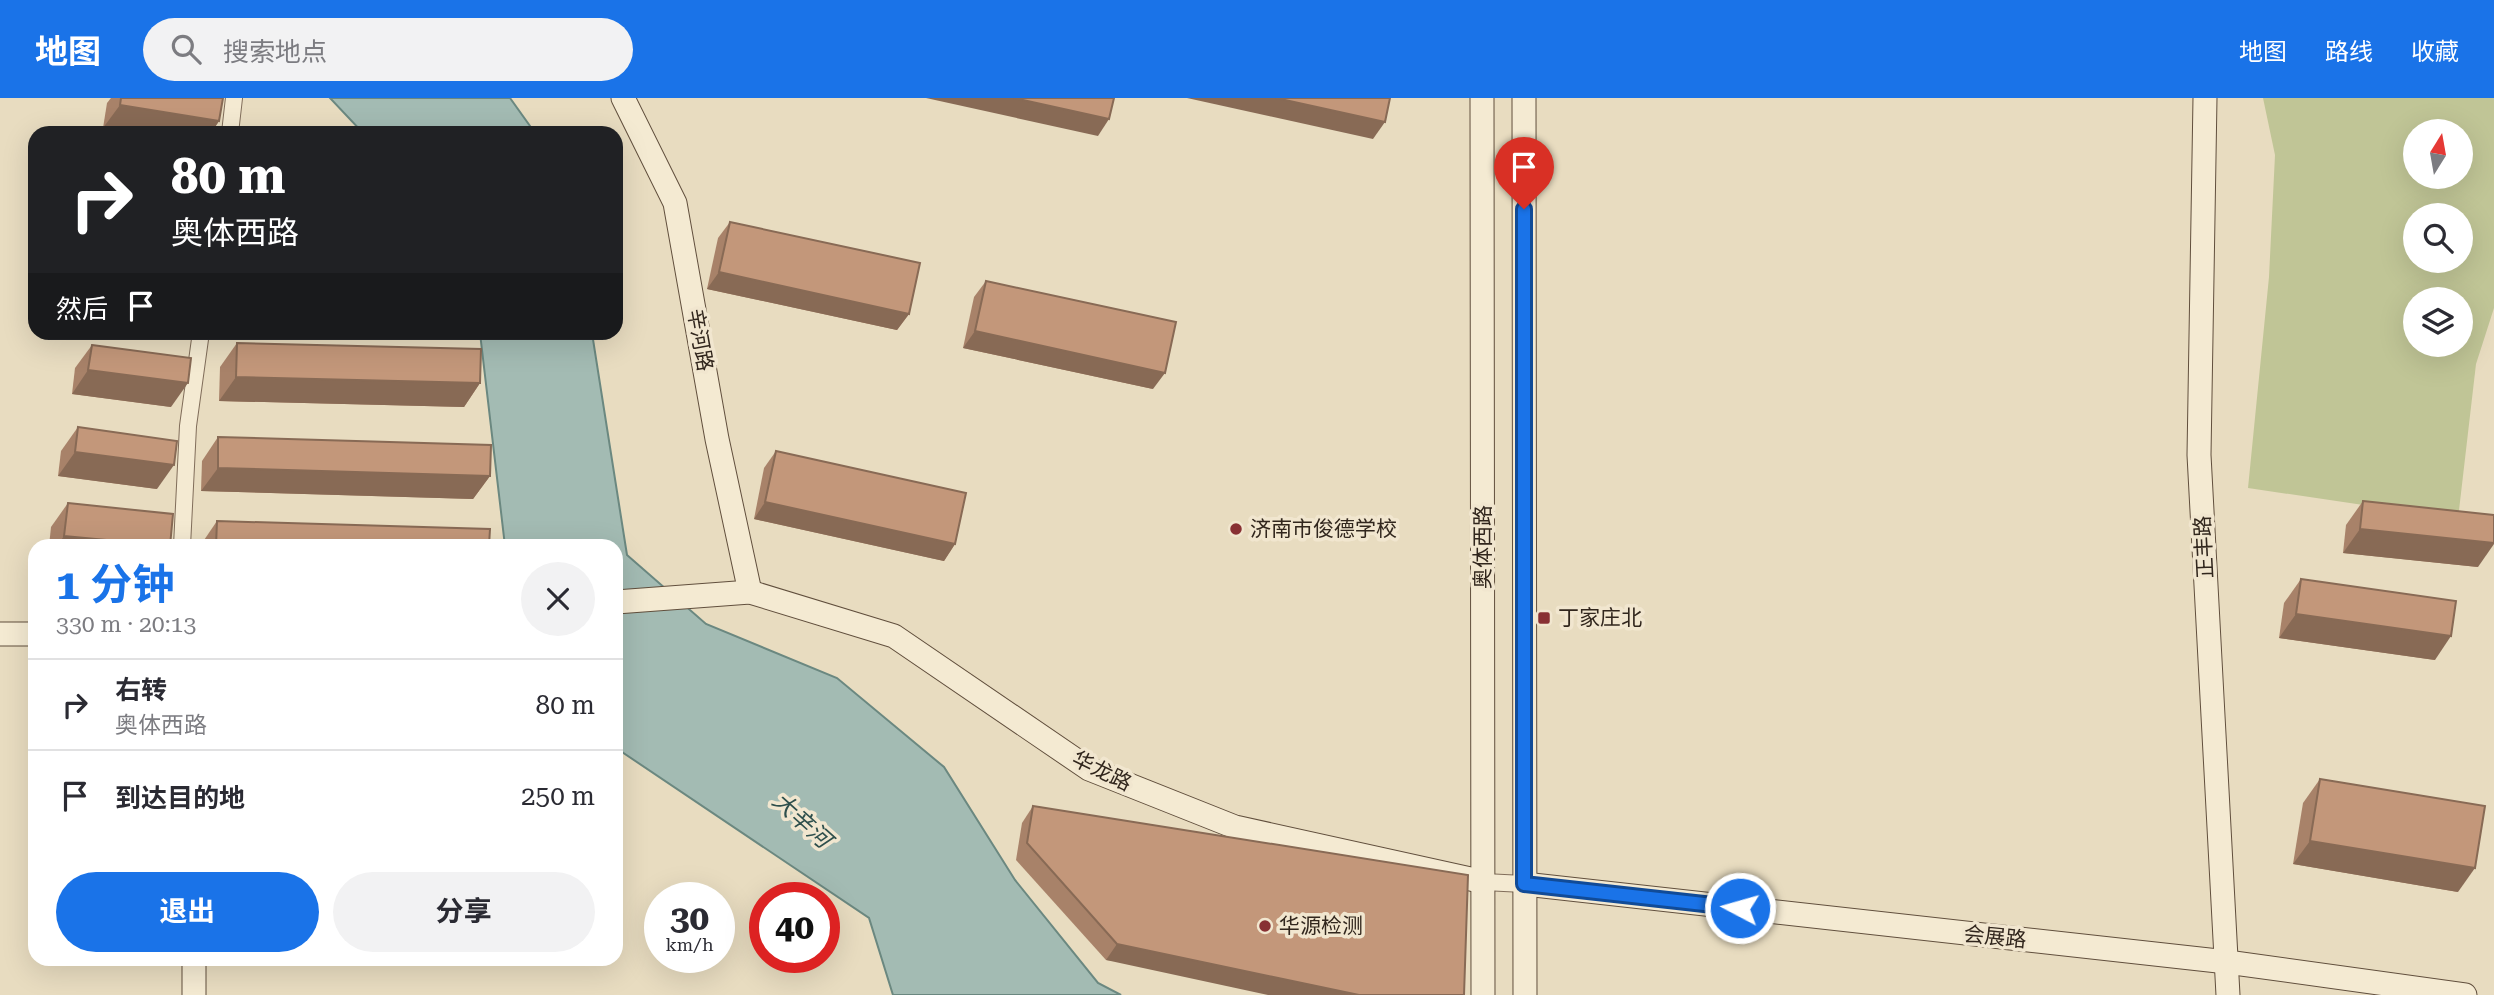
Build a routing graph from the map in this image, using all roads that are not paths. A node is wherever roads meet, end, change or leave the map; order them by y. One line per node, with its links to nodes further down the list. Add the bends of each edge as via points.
1 (234, 98): 6 (street)
2 (623, 98): 9 (main road, 辛河路, via 675,203)
3 (1482, 98): 13 (main road, 奥体西路)
4 (1524, 98): 14 (main road, 奥体西路)
5 (2205, 98): 15 (main road, 正丰路, via 2199,455)
6 (230, 126)
7 (200, 340): 8 (street, via 188,426)
8 (182, 539)
9 (750, 592): 10 (main road); 13 (main road, 华龙路, via 894,636 1089,769 1223,823)
10 (623, 601)
11 (0, 634): 12 (main road)
12 (28, 634)
13 (1484, 882): 14 (street); 18 (main road, 奥体西路)
14 (1524, 884): 15 (main road, 会展路); 19 (main road, 奥体西路)
15 (2227, 962): 20 (main road, 正丰路); 21 (main road, 会展路)
16 (194, 966): 17 (main road)
17 (194, 995)
18 (1483, 995)
19 (1525, 995)
20 (2228, 995)
21 (2465, 995)

